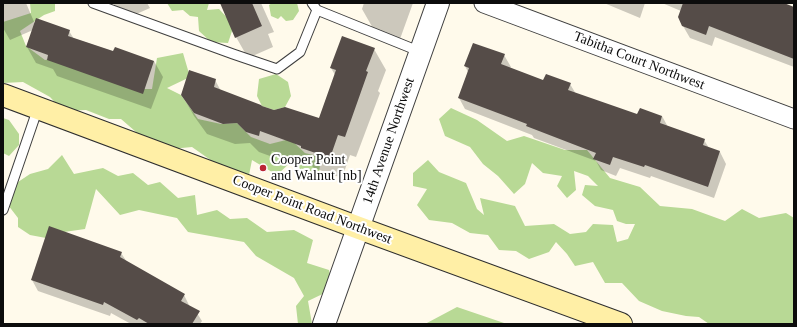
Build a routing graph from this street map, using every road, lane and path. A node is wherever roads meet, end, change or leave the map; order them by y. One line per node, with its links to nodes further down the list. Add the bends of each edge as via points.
1 (93, 3): 4 (lane, via 277,69 300,52)
2 (438, 3): 5 (street, 14th Avenue Northwest)
3 (484, 3): 8 (street, Tabitha Court Northwest)
4 (315, 6): 5 (lane)
5 (421, 52): 10 (street, 14th Avenue Northwest)
6 (3, 95): 7 (main road, Cooper Point Road Northwest)
7 (38, 108): 9 (lane); 10 (main road, Cooper Point Road Northwest)
8 (794, 119)
9 (3, 210)
10 (359, 228): 11 (street, 14th Avenue Northwest); 12 (main road, Cooper Point Road Northwest)
11 (324, 324)
12 (621, 324)

